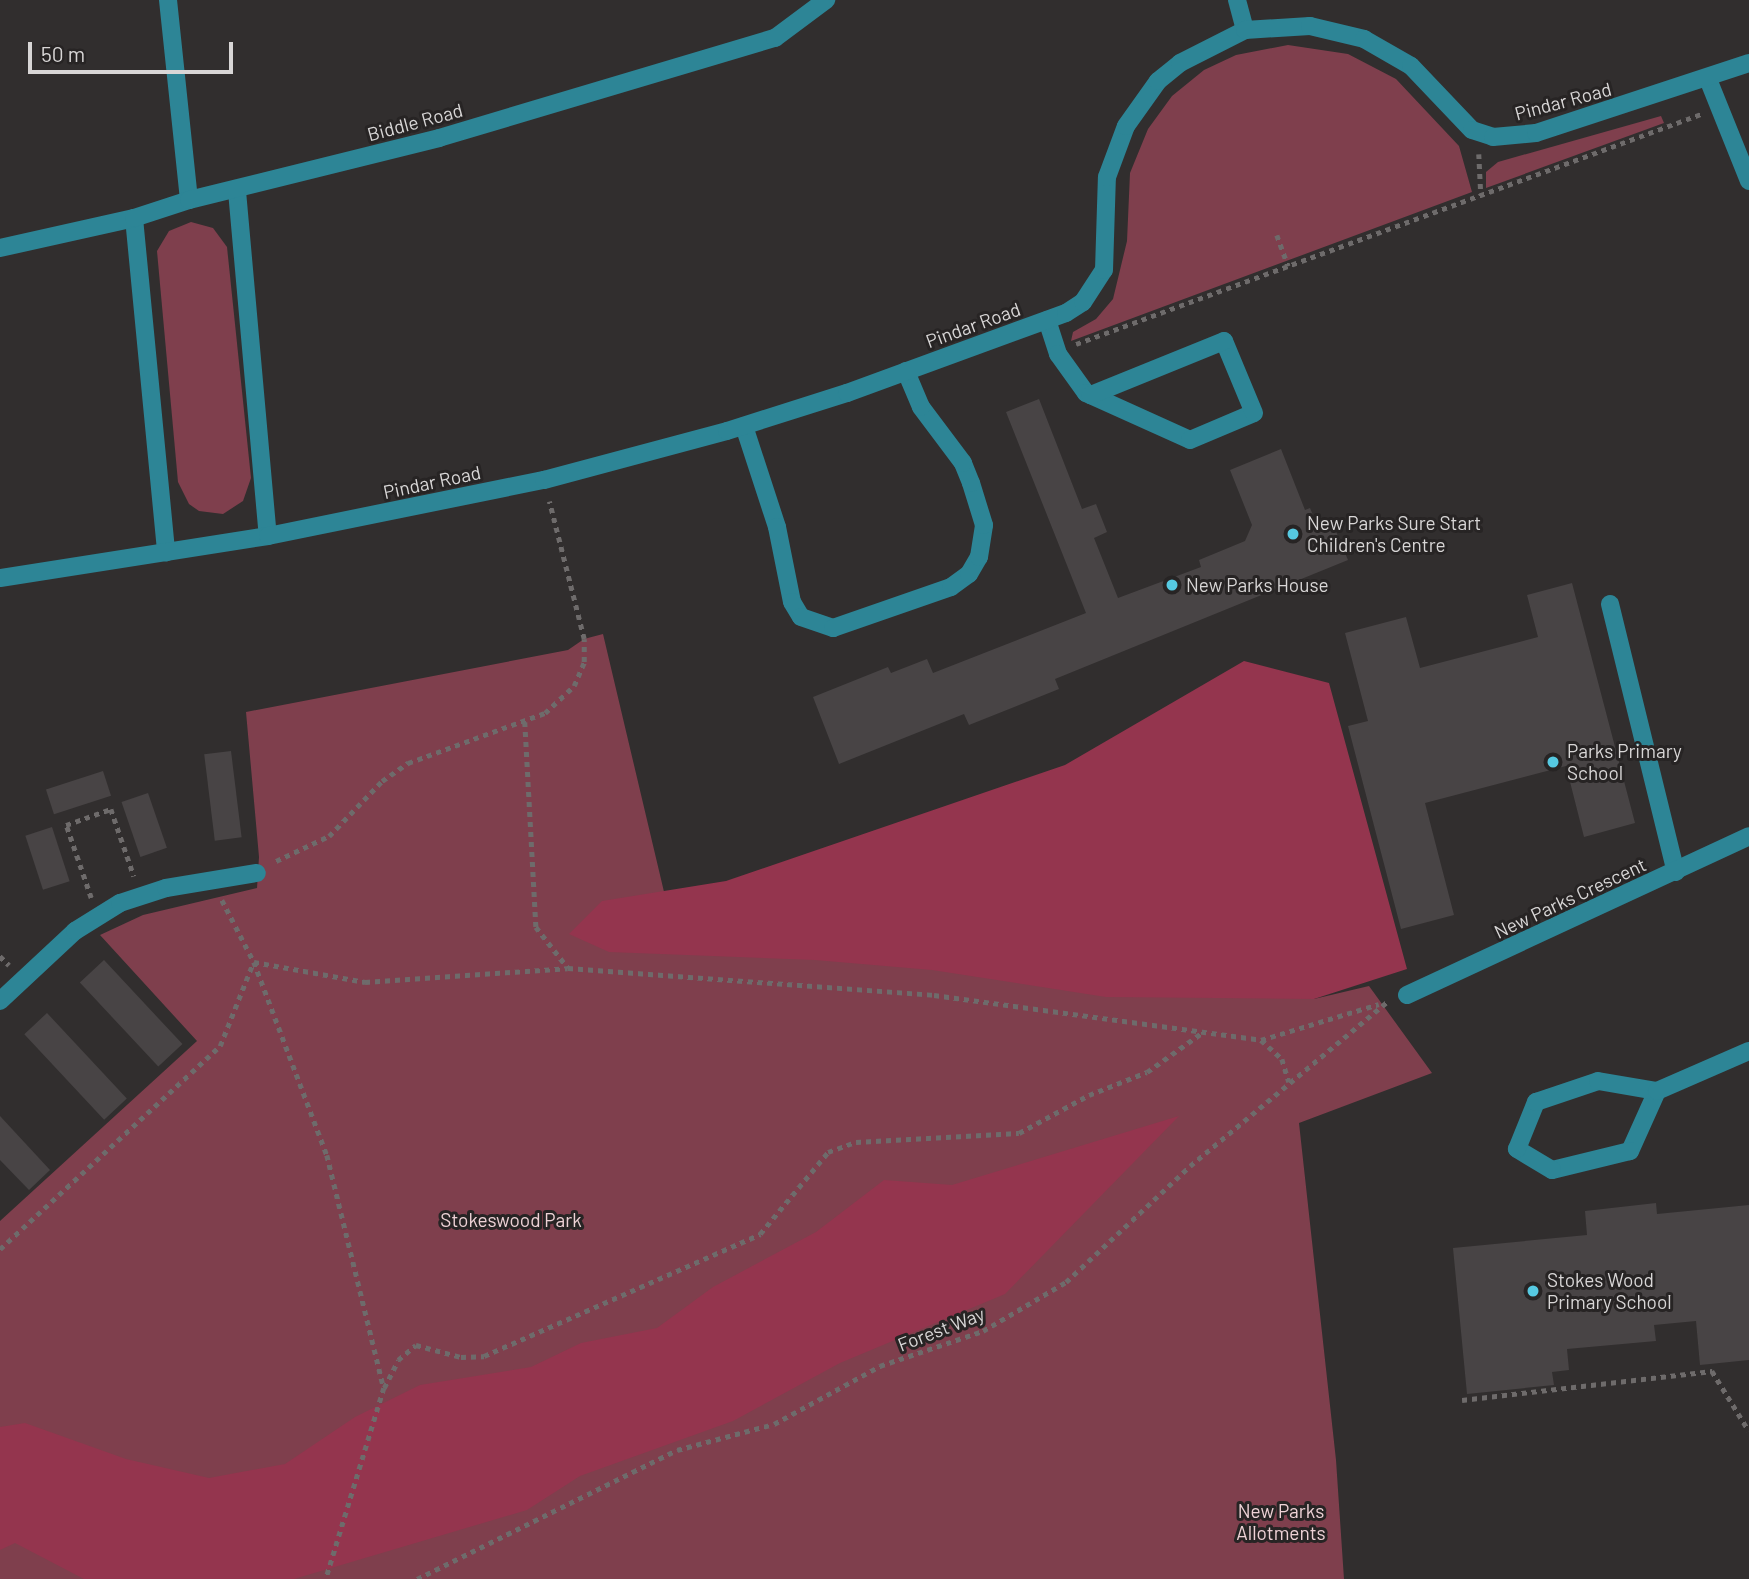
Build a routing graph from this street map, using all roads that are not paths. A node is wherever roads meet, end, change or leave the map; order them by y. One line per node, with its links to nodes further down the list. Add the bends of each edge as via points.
1 (168, 0): 9 (street)
2 (826, 0): 8 (street, Biddle Road, via 775,37 439,138)
3 (1237, 0): 4 (street)
4 (1245, 30): 6 (street, Pindar Road, via 1310,26 1364,39 1411,66 1455,116 1482,133 1515,137); 12 (street, Pindar Road, via 1180,64 1158,81 1126,125 1107,177 1104,270 1083,302)
5 (1749, 63): 6 (street, Pindar Road)
6 (1708, 79): 7 (street)
7 (1749, 181)
8 (237, 191): 9 (street, Biddle Road); 16 (street)
9 (189, 200): 10 (street, Biddle Road)
10 (134, 218): 11 (street, Biddle Road); 17 (street)
11 (0, 248)
12 (1047, 320): 13 (street, Pindar Road); 14 (street, via 1057,351)
13 (906, 371): 15 (street, Pindar Road); 15 (street, via 920,407 963,463 984,525 982,548 969,574 951,587 832,628 801,617 792,602 777,527)
14 (1091, 395): 14 (street, via 1190,440 1254,413 1224,341)
15 (744, 426): 16 (street, Pindar Road, via 544,480)
16 (268, 536): 17 (street, Pindar Road)
17 (166, 552): 18 (street, Pindar Road)
18 (0, 578)
19 (1610, 604): 21 (street)
20 (1749, 836): 21 (street, New Parks Crescent)
21 (1676, 872): 23 (street, New Parks Crescent)
22 (257, 873): 24 (street, via 211,878 141,896 97,917 75,931)
23 (1407, 995)
24 (0, 1001)
25 (1749, 1051): 26 (street)
26 (1657, 1091): 26 (street, via 1630,1151 1552,1170 1517,1149 1536,1102 1598,1081)

